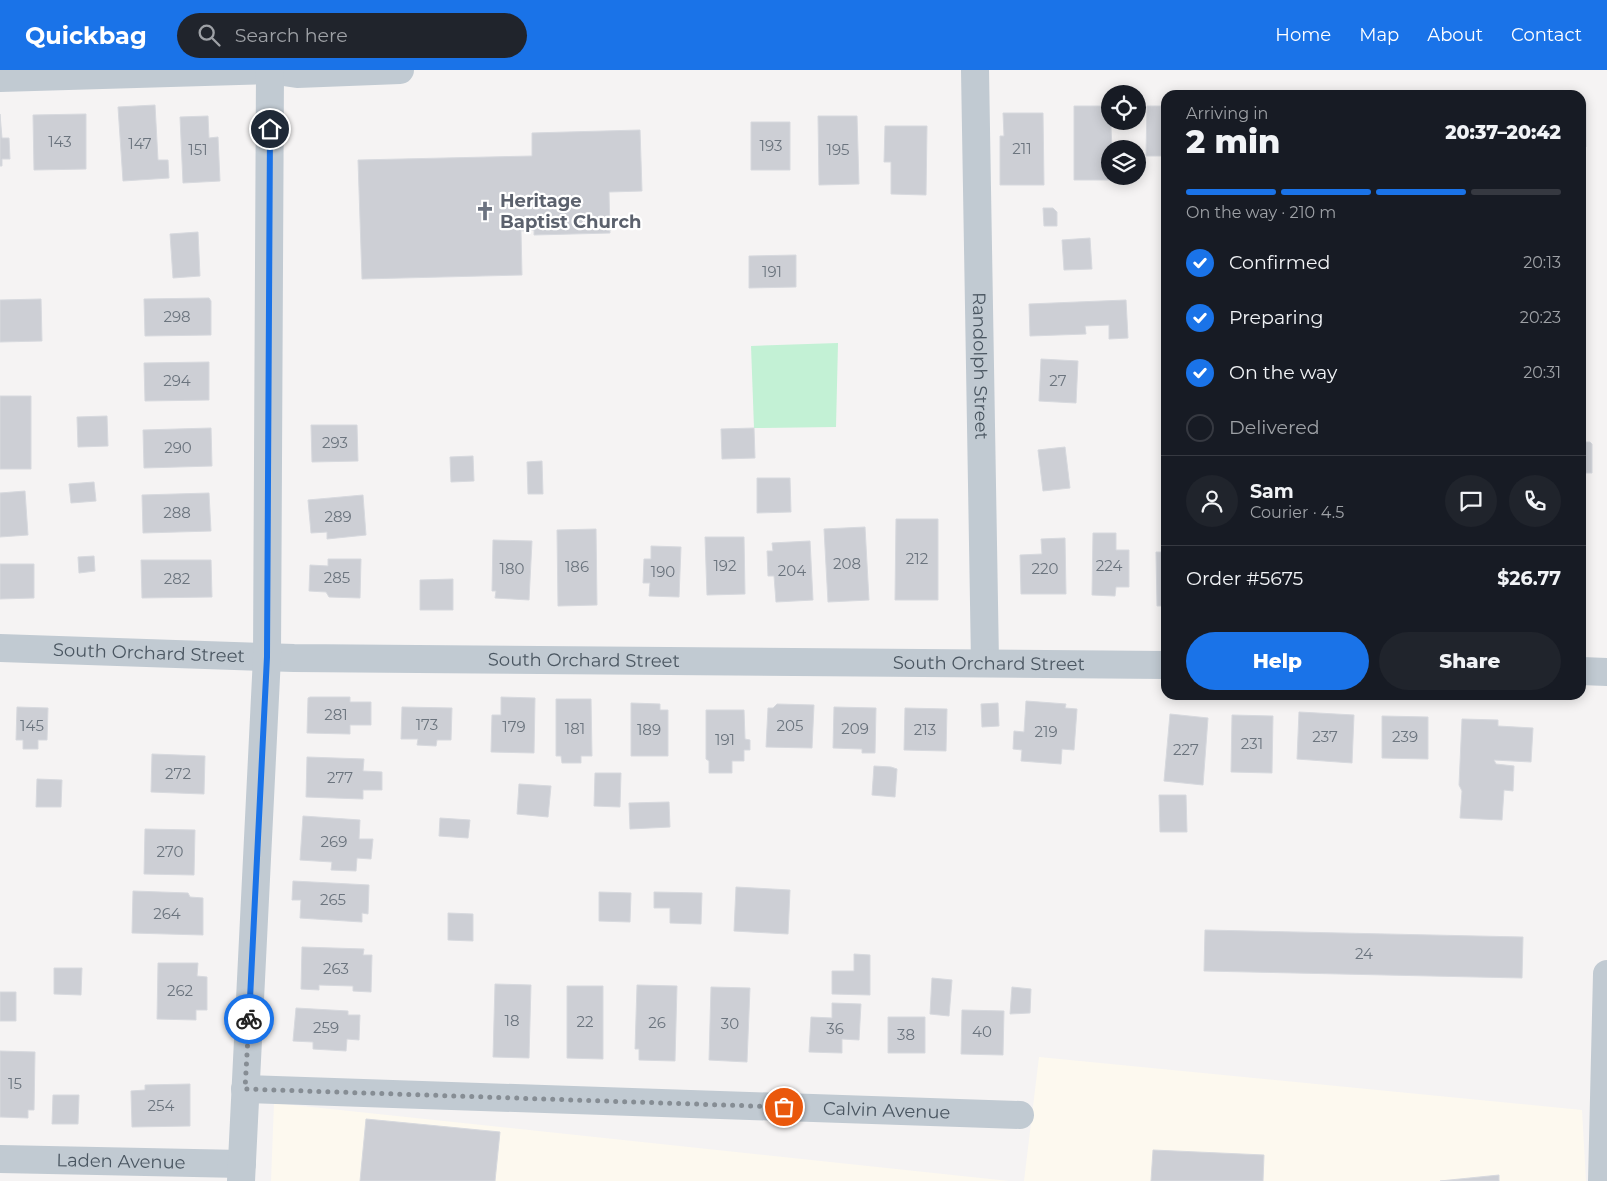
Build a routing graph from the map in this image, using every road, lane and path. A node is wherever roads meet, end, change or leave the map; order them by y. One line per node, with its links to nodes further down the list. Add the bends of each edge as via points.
1 (270, 70): 2 (street, via 297,74); 4 (street); 6 (street)
2 (400, 70)
3 (975, 70): 7 (street, Randolph Street)
4 (0, 78)
5 (0, 648): 6 (street, South Orchard Street)
6 (267, 657): 7 (street, South Orchard Street); 12 (street)
7 (985, 662): 8 (street, South Orchard Street)
8 (1161, 665)
9 (1586, 671): 10 (street)
10 (1607, 672)
11 (1607, 974): 16 (street)
12 (245, 1089): 13 (street, Calvin Avenue); 15 (street)
13 (1020, 1115)
14 (0, 1159): 15 (street, Laden Avenue)
15 (242, 1172)
16 (1602, 1181)

